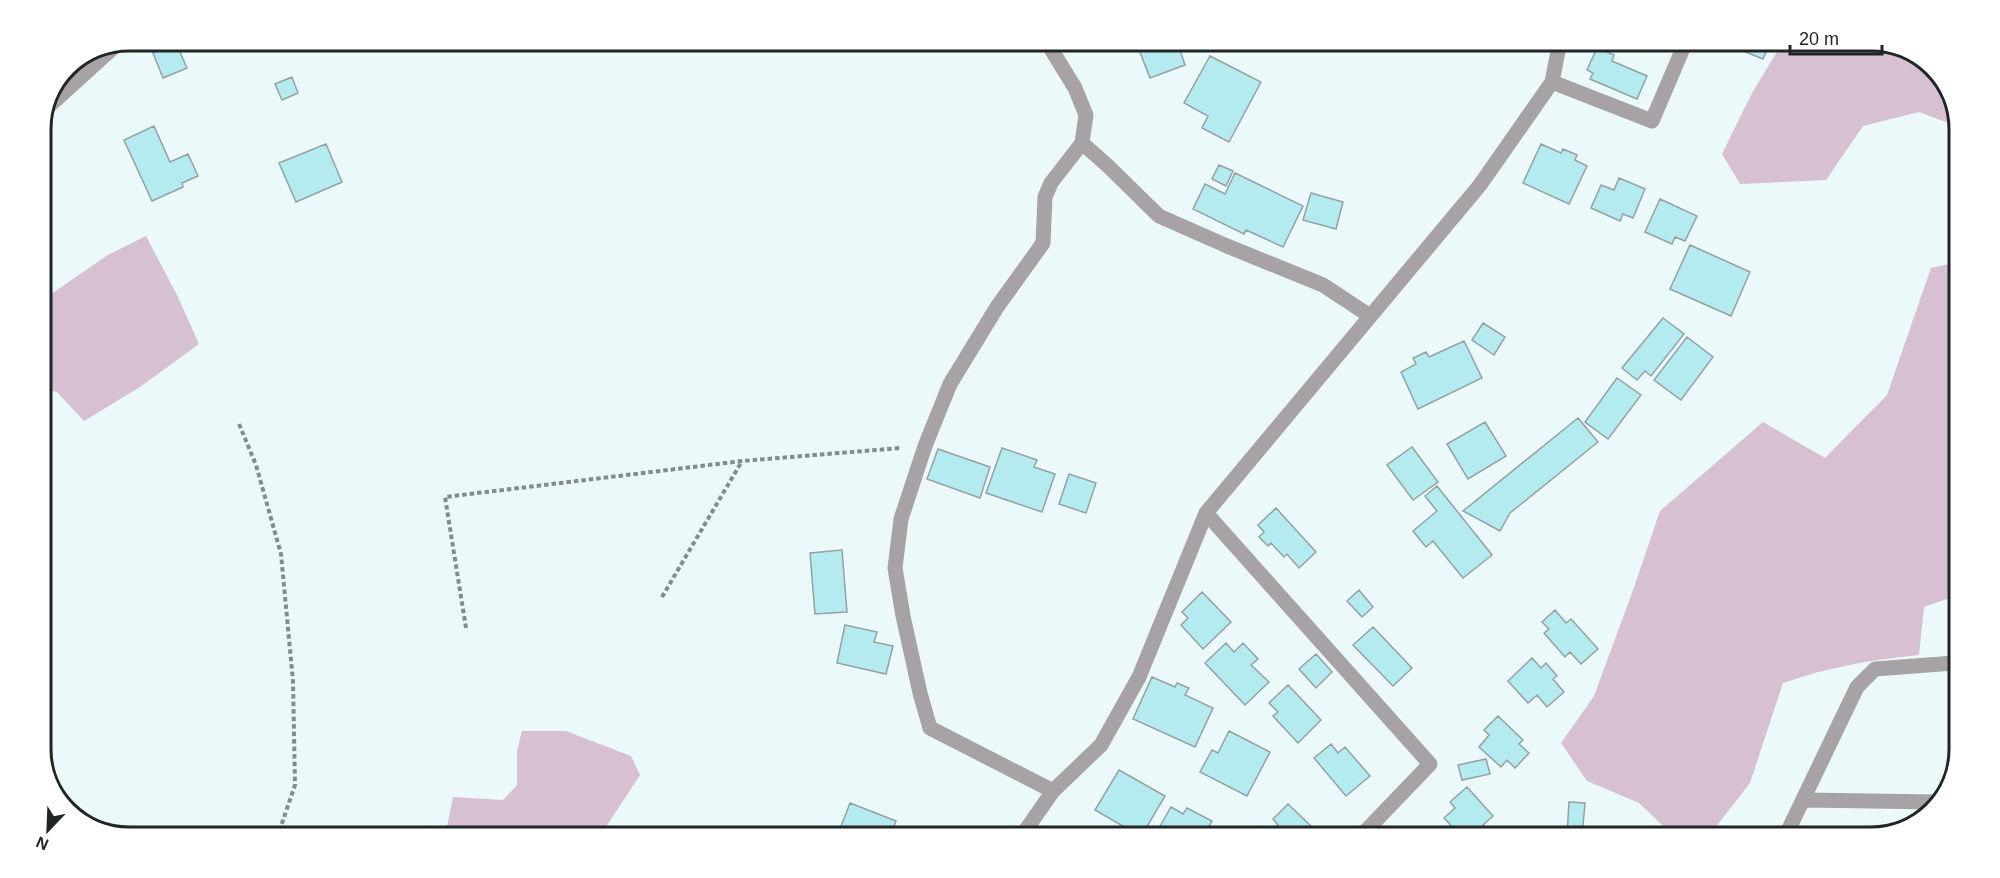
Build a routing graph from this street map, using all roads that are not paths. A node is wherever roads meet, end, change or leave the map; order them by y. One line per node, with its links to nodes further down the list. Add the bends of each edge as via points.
1 (1052, 51): 7 (street, via 1086,115)
2 (1558, 51): 5 (street)
3 (1682, 51): 5 (street, via 1652,121)
4 (106, 55): 6 (street)
5 (1552, 82): 8 (street, via 1480,185)
6 (58, 98)
7 (1082, 143): 8 (street, via 1159,216 1323,285); 11 (street, via 1051,183 1045,198 1043,243 950,384 901,519 895,568 930,728)
8 (1370, 316): 9 (street)
9 (1206, 513): 11 (street, via 1139,677 1101,745); 15 (street, via 1430,764)
10 (1949, 663): 12 (street, via 1875,669 1857,687)
11 (1053, 792): 14 (street)
12 (1804, 800): 13 (street); 16 (street)
13 (1929, 802)
14 (1028, 827)
15 (1370, 827)
16 (1790, 827)

